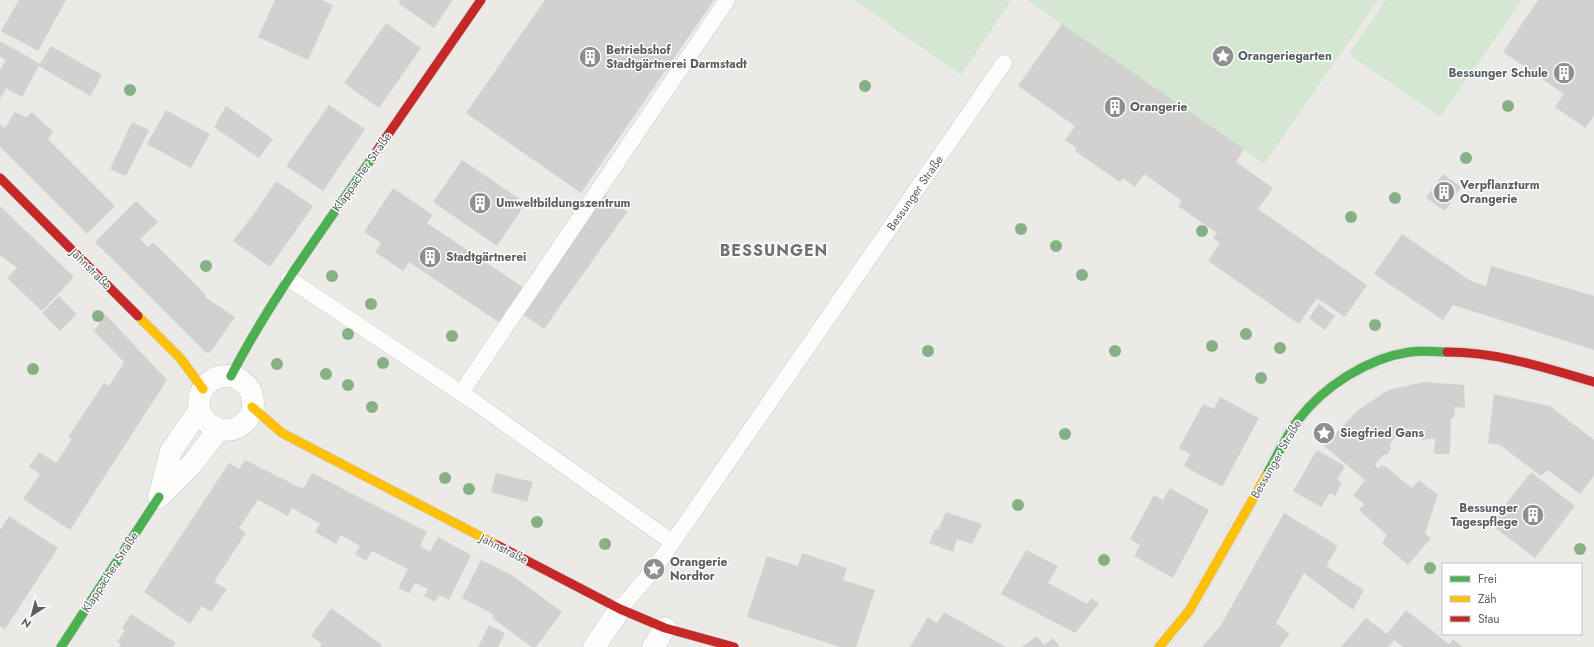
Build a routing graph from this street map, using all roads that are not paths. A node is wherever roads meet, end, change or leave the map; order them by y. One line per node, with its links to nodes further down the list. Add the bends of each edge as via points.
1 (481, 0): 5 (street, Klappacher Straße)
2 (727, 0): 10 (lane)
3 (1004, 63): 16 (lane, Bessunger Straße)
4 (0, 178): 7 (street, Jahnstraße)
5 (289, 279): 6 (street, Klappacher Straße); 10 (lane)
6 (246, 345): 9 (street, Klappacher Straße)
7 (181, 360): 9 (street, Jahnstraße)
8 (1594, 382): 23 (street, Bessunger Straße, via 1498,355 1451,351 1407,352 1366,365 1334,386 1297,421 1189,611)
9 (219, 388): 11 (street, Klappacher Straße, via 252,399); 13 (street, via 204,418); 15 (street, Klappacher Straße, via 171,451)
10 (461, 393): 16 (lane)
11 (252, 407): 12 (street); 14 (street, Jahnstraße)
12 (241, 425): 13 (street); 14 (street, Jahnstraße)
13 (219, 429): 15 (street, Klappacher Straße, via 192,464)
14 (282, 433): 17 (street, Jahnstraße)
15 (158, 497): 19 (street, Klappacher Straße)
16 (672, 542): 17 (lane, Bessunger Straße, via 654,569)
17 (620, 609): 18 (street, Jahnstraße); 20 (street)
18 (665, 628): 21 (street); 22 (street, Jahnstraße)
19 (61, 647)
20 (594, 647)
21 (653, 647)
22 (734, 647)
23 (1159, 647)

